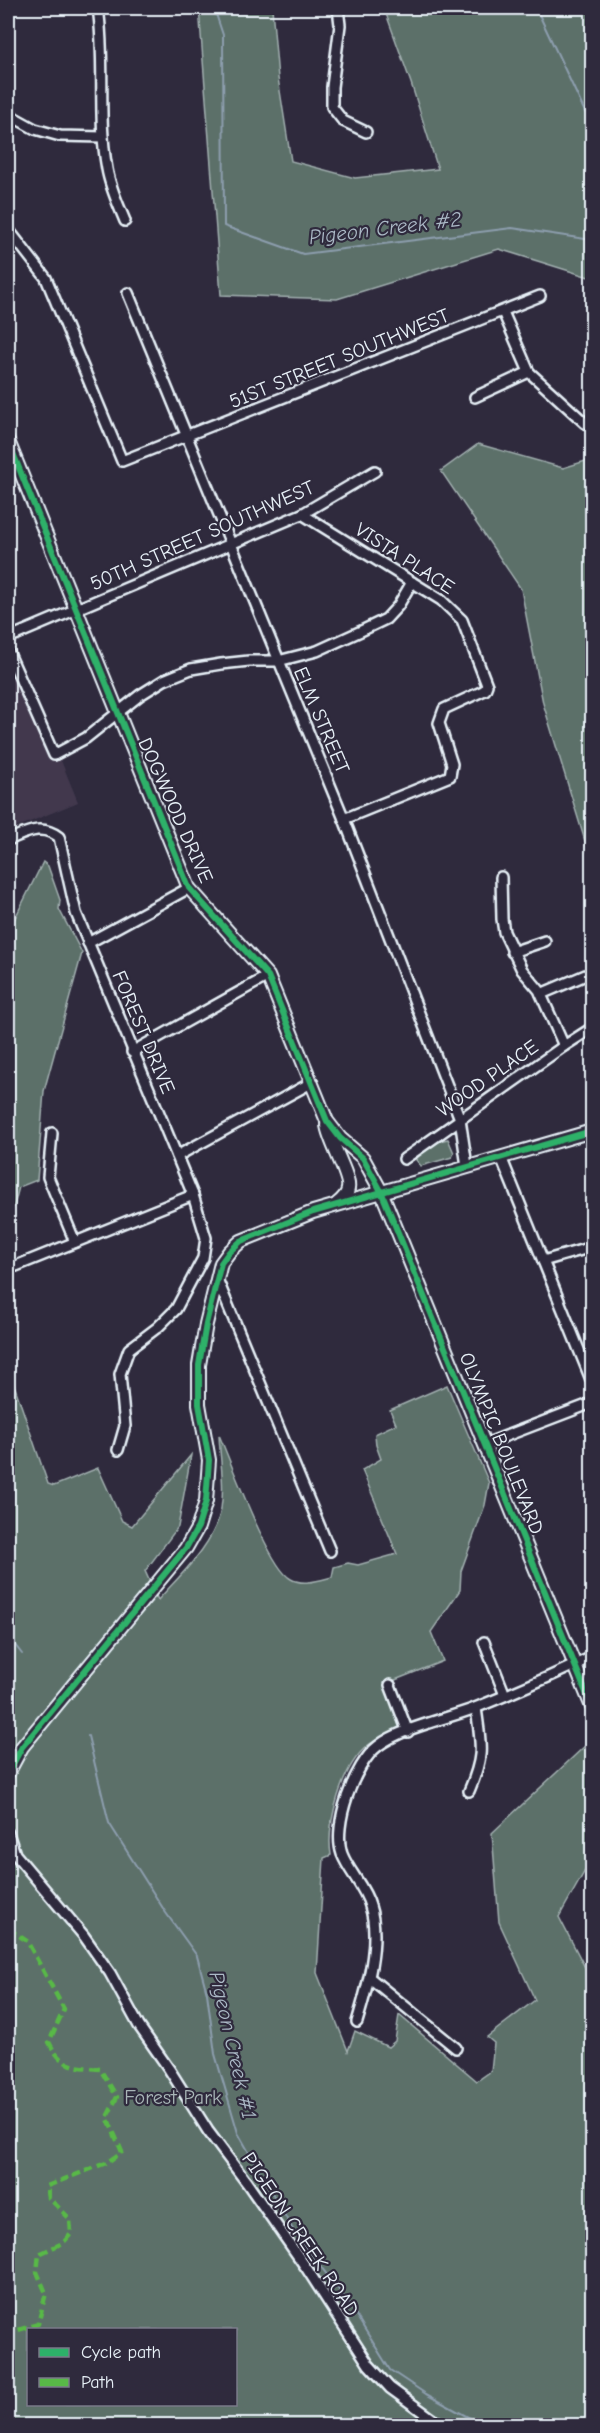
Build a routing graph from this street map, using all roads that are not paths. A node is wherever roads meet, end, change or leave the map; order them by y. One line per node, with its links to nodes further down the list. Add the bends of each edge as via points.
1 (98, 8): 5 (street, via 103,49)
2 (338, 8): 4 (street, via 340,25 332,107 343,121)
3 (8, 114): 5 (street, via 35,129 60,136)
4 (366, 132)
5 (103, 137): 6 (street, via 111,186)
6 (125, 221)
7 (8, 229): 14 (street, 51ST STREET SOUTHWEST, via 46,278 122,461)
8 (128, 293): 14 (street, ELM STREET)
9 (540, 296): 10 (street, 51ST STREET SOUTHWEST)
10 (503, 312): 11 (street); 14 (street, 51ST STREET SOUTHWEST)
11 (530, 372): 12 (street); 13 (street)
12 (476, 397)
13 (585, 423)
14 (186, 438): 18 (street, ELM STREET)
15 (8, 441): 20 (street, DOGWOOD DRIVE)
16 (375, 471): 17 (street, 50TH STREET SOUTHWEST)
17 (302, 514): 18 (street, 50TH STREET SOUTHWEST); 19 (street, VISTA PLACE)
18 (230, 545): 20 (street, 50TH STREET SOUTHWEST); 23 (street, ELM STREET)
19 (412, 582): 23 (street, via 386,619 317,651); 25 (street, VISTA PLACE, via 441,600 462,620 487,685 485,690 444,709 439,723 452,764 450,776)
20 (75, 610): 21 (street, 50TH STREET SOUTHWEST); 24 (street, DOGWOOD DRIVE)
21 (8, 638)
22 (8, 651): 24 (street, via 54,755)
23 (278, 661): 24 (street, via 191,669 164,680); 25 (street, ELM STREET)
24 (117, 715): 28 (street, DOGWOOD DRIVE)
25 (344, 819): 39 (street, ELM STREET)
26 (8, 840): 30 (street, FOREST DRIVE, via 36,828 50,830 59,837 76,913)
27 (501, 878): 31 (street, via 502,919)
28 (189, 888): 30 (street); 33 (street, DOGWOOD DRIVE)
29 (545, 941): 31 (street)
30 (88, 943): 37 (street, FOREST DRIVE)
31 (512, 952): 34 (street)
32 (588, 974): 34 (street)
33 (268, 976): 37 (street); 38 (street, DOGWOOD DRIVE)
34 (540, 994): 36 (street)
35 (592, 1028): 36 (street, WOOD PLACE)
36 (564, 1046): 39 (street, WOOD PLACE)
37 (132, 1052): 43 (street, FOREST DRIVE)
38 (311, 1083): 40 (street, DOGWOOD DRIVE); 43 (street)
39 (460, 1119): 45 (street, WOOD PLACE); 46 (street, ELM STREET)
40 (327, 1121): 47 (street, DOGWOOD DRIVE, via 363,1158); 49 (street, via 328,1135 349,1186)
41 (592, 1131): 44 (street)
42 (51, 1132): 50 (street, via 48,1177)
43 (177, 1156): 48 (street, FOREST DRIVE)
44 (501, 1157): 46 (street); 52 (street)
45 (404, 1160)
46 (467, 1166): 47 (street)
47 (381, 1191): 49 (street); 57 (street, OLYMPIC BOULEVARD)
48 (193, 1195): 50 (street); 58 (street, FOREST DRIVE, via 206,1238 203,1258 176,1309 129,1348 120,1374 125,1426)
49 (336, 1205): 54 (street, via 241,1241 221,1263)
50 (75, 1242): 53 (street)
51 (592, 1247): 52 (street)
52 (543, 1261): 55 (street)
53 (16, 1266)
54 (218, 1279): 59 (street); 68 (street, via 199,1365 199,1404 209,1460 206,1501 198,1527 186,1548 22,1747)
55 (592, 1382)
56 (592, 1403): 57 (street)
57 (485, 1444): 62 (street, OLYMPIC BOULEVARD)
58 (118, 1450)
59 (330, 1551)
60 (484, 1642): 64 (street)
61 (592, 1657): 62 (street)
62 (574, 1665): 64 (street); 65 (street, OLYMPIC BOULEVARD)
63 (390, 1685): 67 (street)
64 (505, 1695): 66 (street)
65 (592, 1707)
66 (476, 1708): 67 (street); 69 (street, via 482,1751)
67 (408, 1732): 71 (street, via 378,1746 366,1758 339,1824 338,1841 343,1856 370,1905 374,1927)
68 (8, 1773)
69 (469, 1791)
70 (8, 1833): 74 (street, PIGEON CREEK ROAD, via 15,1854 110,1973 139,2026 207,2131 247,2183 369,2365 390,2388)
71 (370, 1978): 72 (street); 73 (street)
72 (357, 2022)
73 (456, 2048)
74 (447, 2426)

